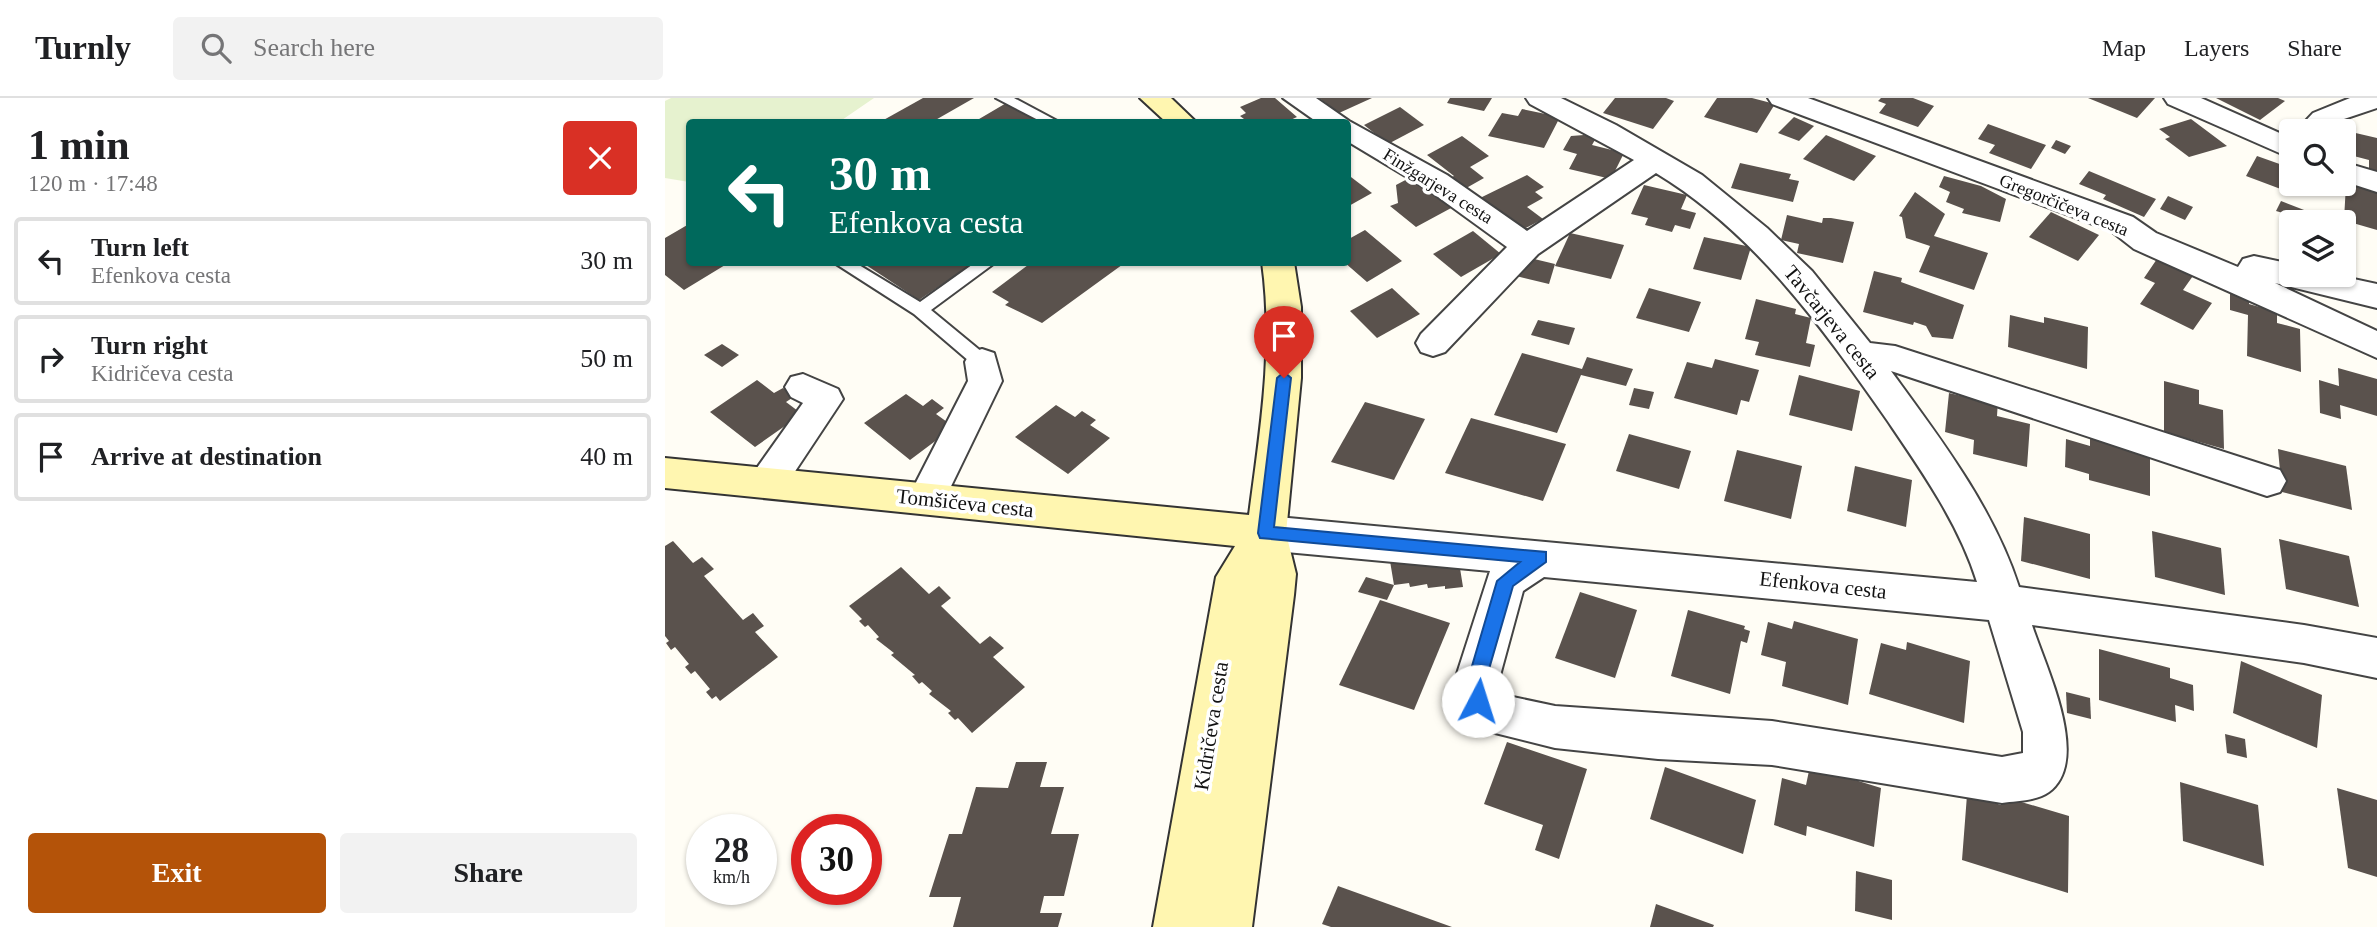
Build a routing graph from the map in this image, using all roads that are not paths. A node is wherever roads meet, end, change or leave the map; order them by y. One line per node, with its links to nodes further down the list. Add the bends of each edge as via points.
1 (1003, 98): 8 (lane)
2 (1154, 98): 9 (main road)
3 (1297, 98): 10 (street)
4 (1539, 98): 14 (street, Tavčarjeva cesta)
5 (1782, 98): 17 (street, Gregorčičeva cesta)
6 (2178, 98): 13 (street)
7 (2377, 99): 11 (street)
8 (1046, 119)
9 (1178, 119)
10 (1331, 119)
11 (2326, 119)
12 (1351, 131): 18 (street, Finžgarjeva cesta, via 1437,182)
13 (2279, 144)
14 (1655, 160): 18 (street); 26 (street, Tavčarjeva cesta, via 1692,182 1756,235 1801,279)
15 (2356, 175): 16 (street)
16 (2377, 182)
17 (2122, 224): 22 (street, via 2281,275); 25 (street, Gregorčičeva cesta, via 2145,241)
18 (1527, 246): 24 (street)
19 (848, 266): 23 (lane)
20 (982, 266): 23 (lane)
21 (1278, 266): 33 (main road, Kidričeva cesta, via 1285,307 1284,378)
22 (2377, 296)
23 (920, 310): 27 (lane)
24 (1433, 343)
25 (2377, 345)
26 (1860, 355): 30 (street, via 1895,359); 35 (street, Tavčarjeva cesta, via 1925,446 1973,525)
27 (982, 362): 32 (street, via 985,381)
28 (803, 387): 31 (street, via 825,399)
29 (665, 473): 31 (main road, Tomšičeva cesta)
30 (2267, 481)
31 (767, 483): 32 (main road, Tomšičeva cesta)
32 (927, 498): 33 (main road, Tomšičeva cesta)
33 (1266, 533): 34 (street, Efenkova cesta); 37 (main road, Kidričeva cesta, via 1236,577); 38 (main road, Kidričeva cesta, via 1276,574 1275,595)
34 (1540, 557): 35 (street, Efenkova cesta); 35 (street, Tavčarjeva cesta, via 1506,581 1476,683 1478,701 1499,715 1581,729 1772,743 2002,779 2033,776 2045,761 2045,732)
35 (2003, 603): 36 (street, Efenkova cesta)
36 (2377, 658)
37 (1178, 927)
38 (1227, 927)

